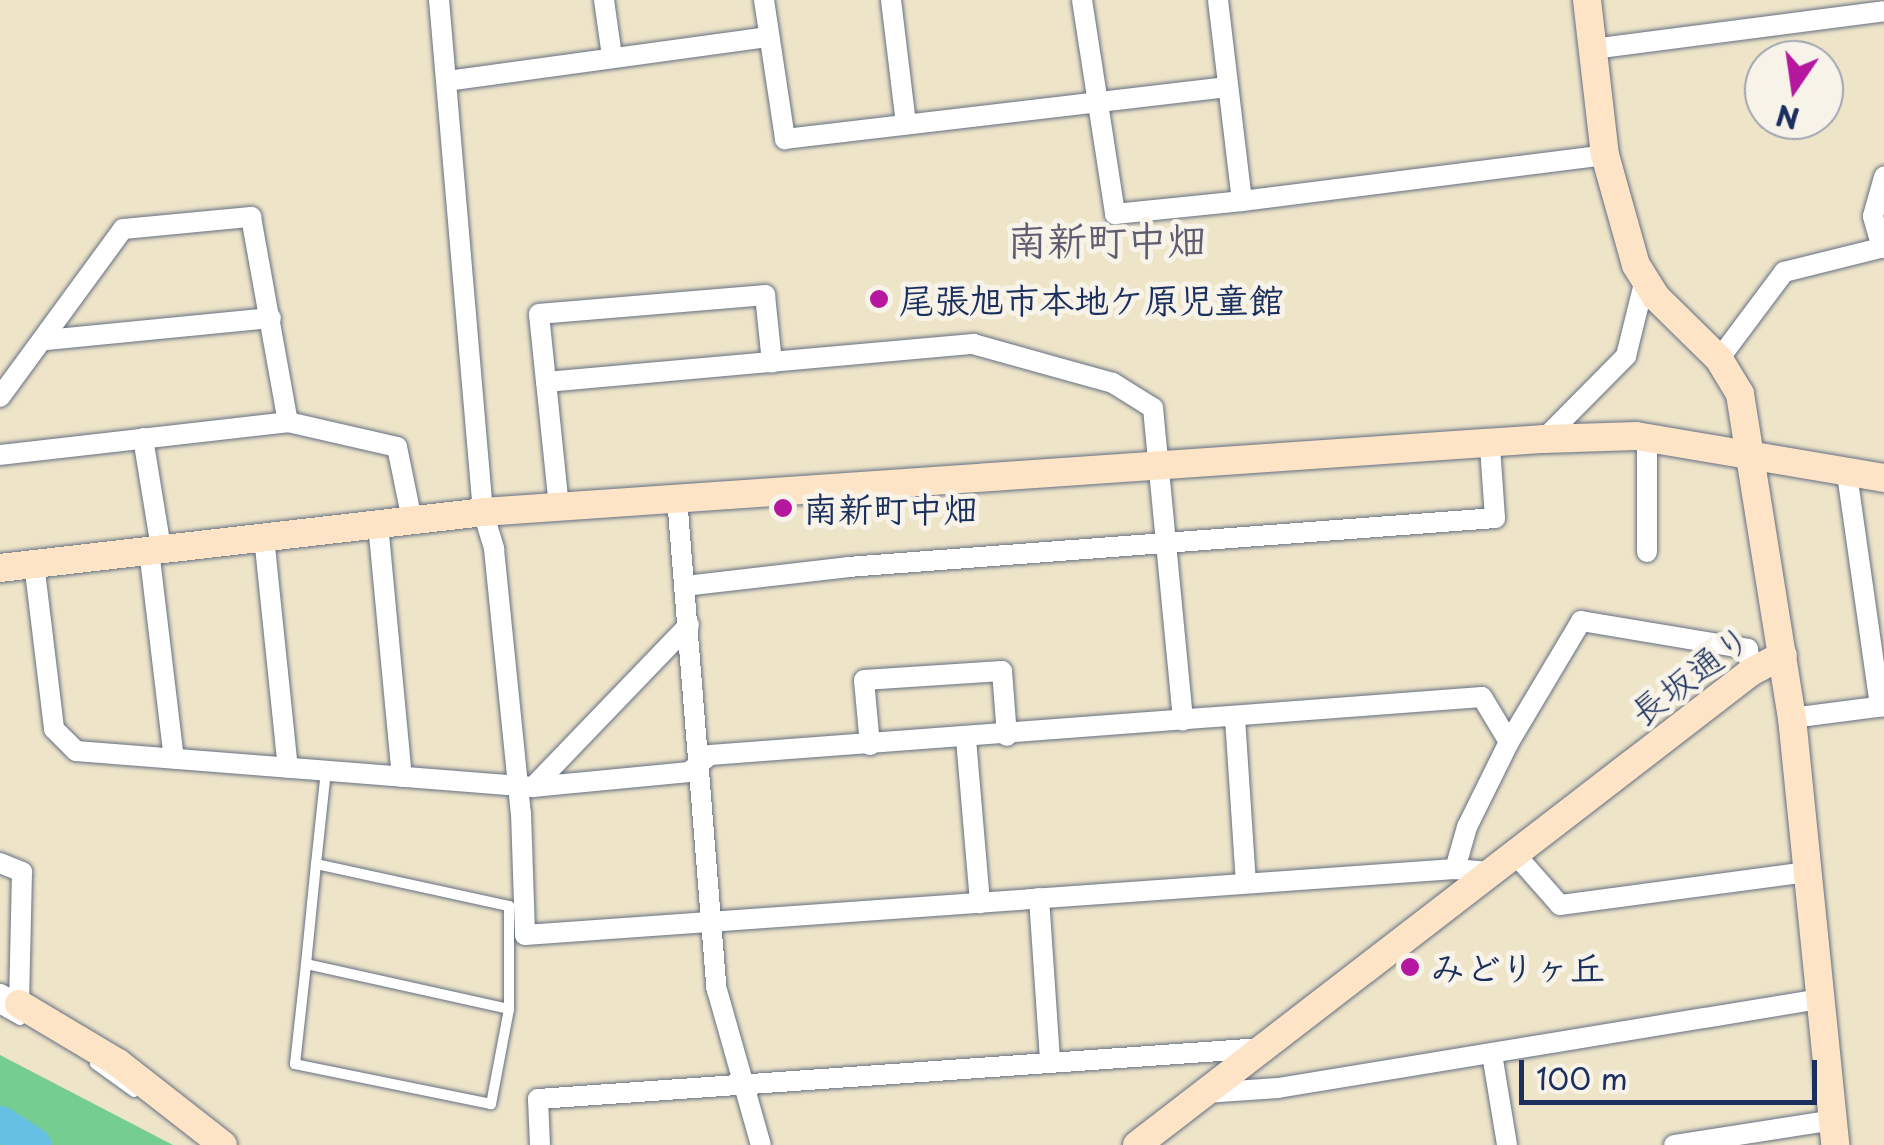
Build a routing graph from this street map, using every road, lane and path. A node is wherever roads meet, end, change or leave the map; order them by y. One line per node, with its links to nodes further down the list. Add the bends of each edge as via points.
1 (439, 0): 14 (street)
2 (604, 0): 13 (street)
3 (764, 0): 11 (street)
4 (892, 0): 17 (street)
5 (1082, 0): 16 (street)
6 (1218, 0): 15 (street)
7 (1586, 0): 12 (street, 長坂通り)
8 (1790, 0): 10 (street)
9 (1884, 11): 10 (street)
10 (1792, 24): 12 (street)
11 (768, 37): 13 (street); 17 (street, via 785,139)
12 (1593, 49): 18 (street, 長坂通り)
13 (612, 56): 14 (street)
14 (447, 80): 41 (street)
15 (1228, 88): 16 (street); 20 (street)
16 (1097, 98): 17 (street); 20 (street, via 1115,214)
17 (906, 124)
18 (1606, 155): 20 (street); 22 (street, 長坂通り, via 1616,209)
19 (1884, 176): 21 (street, via 1873,216)
20 (1242, 201)
21 (1883, 248): 25 (street, via 1784,272)
22 (1645, 280): 25 (street, 長坂通り); 32 (street, via 1626,356)
23 (270, 318): 24 (street); 24 (street, via 251,217 124,229); 29 (street)
24 (46, 340): 28 (street)
25 (1720, 360): 35 (street, 長坂通り, via 1740,394)
26 (772, 363): 27 (street); 27 (street, via 764,294 538,314); 36 (street, via 973,344 1113,384 1153,408)
27 (546, 382): 40 (street)
28 (0, 397)
29 (288, 422): 30 (street); 42 (street, via 397,447)
30 (144, 438): 34 (street); 46 (street)
31 (1647, 438): 32 (street); 35 (street); 47 (street)
32 (1544, 439): 33 (street)
33 (1490, 446): 36 (street); 45 (street, via 1495,518)
34 (0, 455)
35 (1754, 460): 37 (street); 53 (street, 長坂通り)
36 (1163, 463): 39 (street); 45 (street)
37 (1847, 474): 38 (street); 51 (street)
38 (1884, 478)
39 (677, 498): 40 (street); 50 (street)
40 (559, 507): 41 (street)
41 (484, 512): 42 (street); 68 (street)
42 (412, 520): 43 (street)
43 (378, 524): 44 (street); 67 (street)
44 (264, 537): 46 (street); 65 (street)
45 (1167, 545): 50 (street, via 848,567); 58 (street)
46 (155, 549): 48 (street); 63 (street)
47 (1646, 552)
48 (34, 562): 49 (street); 63 (street, via 54,730 76,751)
49 (0, 568)
50 (685, 586): 52 (street)
51 (1875, 601): 55 (street)
52 (688, 625): 64 (street); 68 (street)
53 (1782, 656): 54 (street, 長坂通り); 57 (street)
54 (1752, 672): 61 (street, via 1748,649 1582,621); 69 (street, 長坂通り)
55 (1882, 706): 57 (street)
56 (1235, 718): 58 (street); 61 (street, via 1482,698); 75 (street)
57 (1792, 718): 74 (street)
58 (1183, 721): 59 (street)
59 (1007, 736): 60 (street); 62 (street, via 1002,671 864,680)
60 (966, 739): 62 (street); 77 (street)
61 (1509, 742): 72 (street, via 1467,827)
62 (870, 745): 64 (street)
63 (174, 759): 65 (street)
64 (700, 761): 68 (street, via 690,772); 79 (street)
65 (288, 768): 66 (street)
66 (326, 771): 67 (street); 71 (lane)
67 (402, 777): 68 (street)
68 (525, 787): 78 (street)
69 (1515, 854): 73 (street, 長坂通り); 74 (street, via 1560,905)
70 (0, 863): 82 (street, via 22,872)
71 (316, 864): 78 (lane, via 509,906); 80 (lane)
72 (1455, 868): 73 (street); 75 (street)
73 (1492, 872): 84 (street, 長坂通り)
74 (1807, 872): 81 (street)
75 (1246, 883): 76 (street)
76 (1040, 898): 77 (street); 86 (street)
77 (980, 903): 79 (street)
78 (517, 926): 79 (street, via 525,934); 83 (lane)
79 (713, 926): 87 (street, via 717,990)
80 (306, 964): 83 (lane); 83 (lane, via 295,1064 491,1104)
81 (1820, 999): 85 (street); 89 (street)
82 (6, 1002): 90 (lane); 91 (street, via 118,1062)
83 (509, 1008)
84 (1262, 1048): 86 (street); 88 (street, 長坂通り)
85 (1492, 1054): 88 (street, via 1278,1088); 95 (street)
86 (1050, 1061): 87 (street)
87 (739, 1085): 92 (street, via 538,1099); 93 (street)
88 (1205, 1092): 94 (street, 長坂通り)
89 (1834, 1133): 96 (street)
90 (202, 1145)
91 (223, 1145)
92 (540, 1145)
93 (761, 1145)
94 (1137, 1145)
95 (1506, 1145)
96 (1674, 1145)

